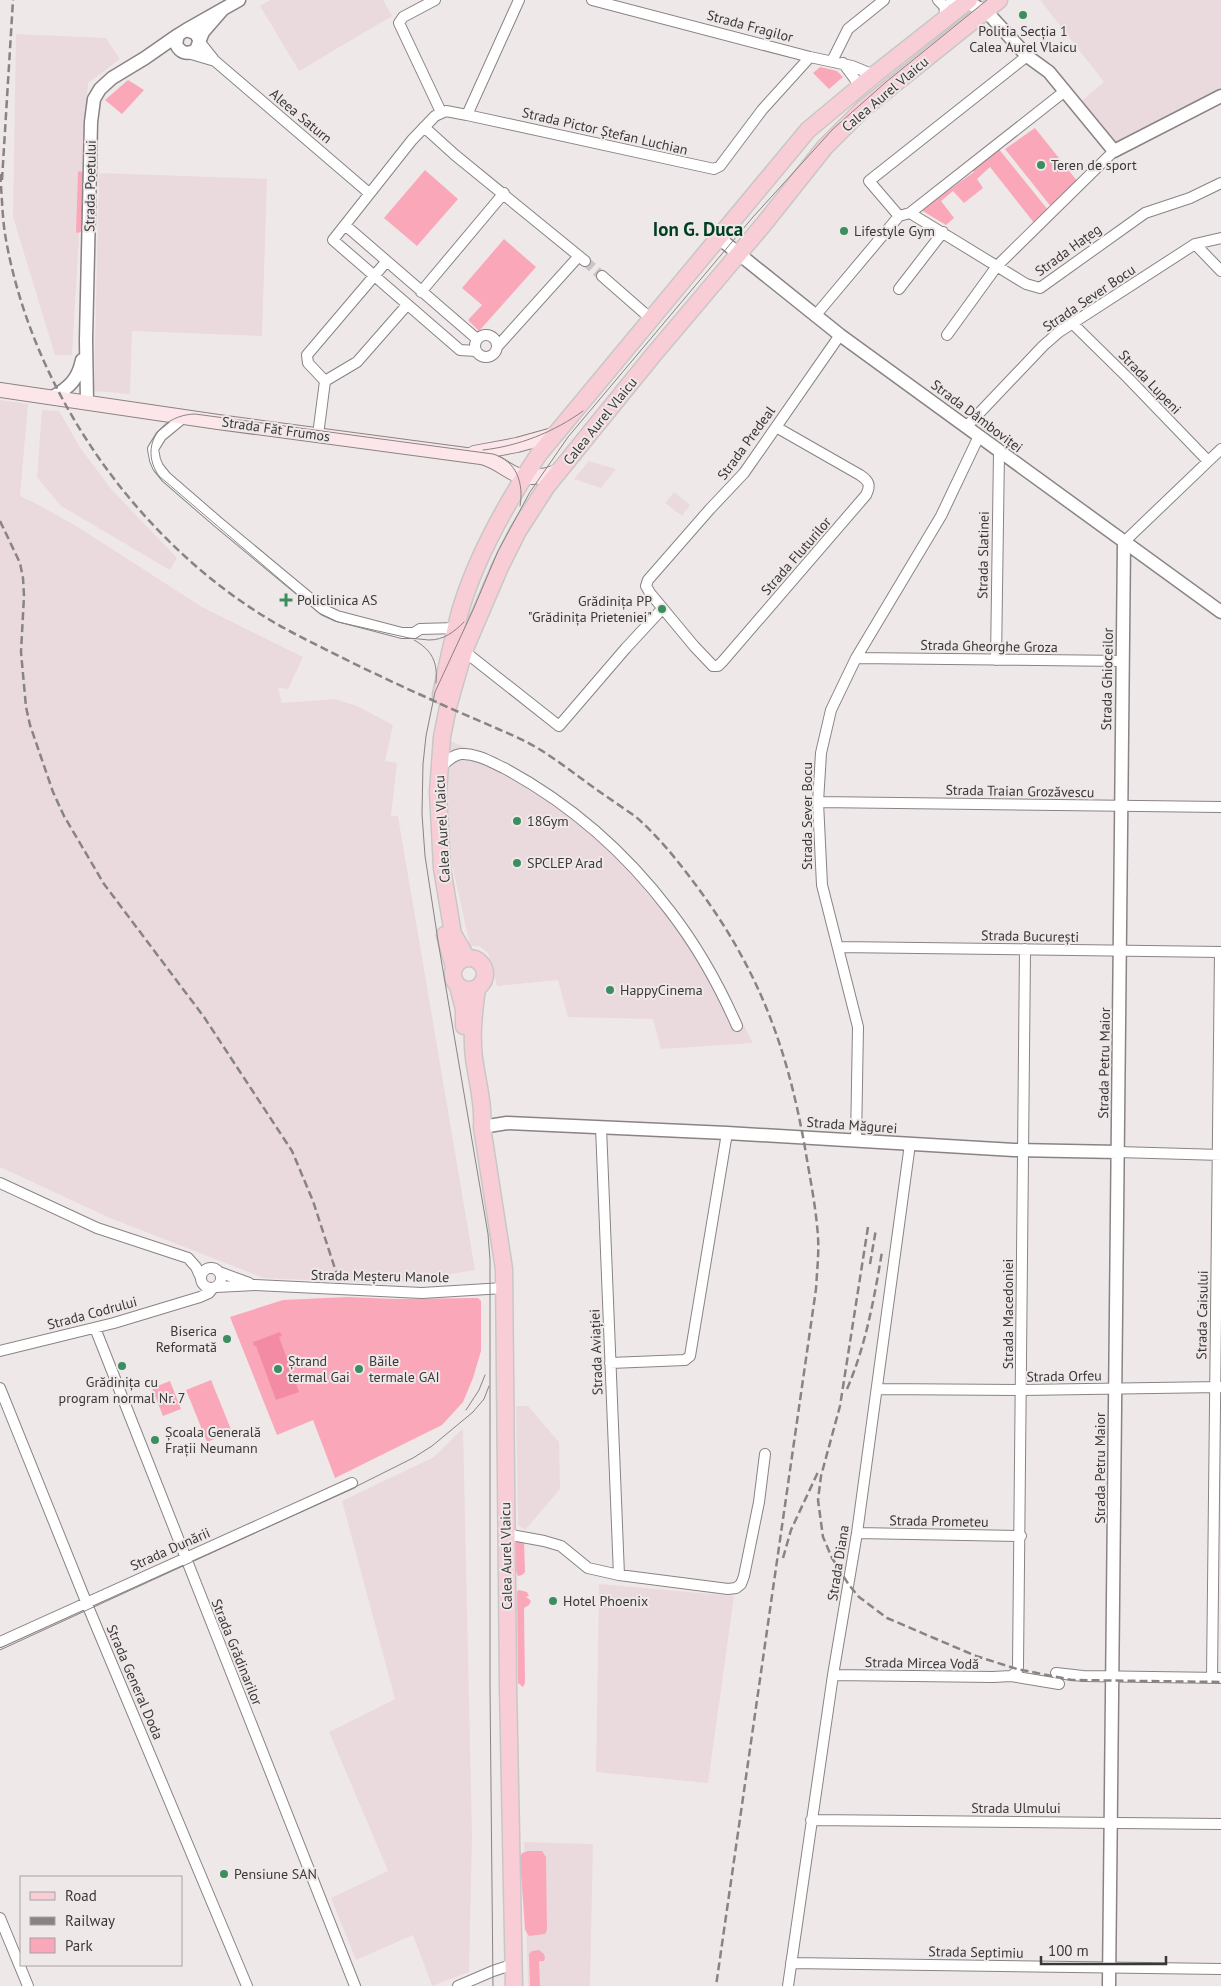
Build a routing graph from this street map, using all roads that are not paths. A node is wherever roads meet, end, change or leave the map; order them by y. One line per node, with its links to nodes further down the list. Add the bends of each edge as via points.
1 (239, 0): 9 (street, Strada Poetului)
2 (435, 0): 25 (street, via 402,17 399,23)
3 (520, 0): 26 (street)
4 (592, 0): 16 (street, Strada Fragilor)
5 (884, 0): 19 (street, via 848,29)
6 (938, 0): 11 (street, via 944,6)
7 (999, 0): 10 (main road, Calea Aurel Vlaicu)
8 (962, 1): 10 (street); 11 (main road, Calea Aurel Vlaicu)
9 (223, 9): 12 (street, Strada Poetului); 13 (street, Strada Poetului)
10 (986, 11): 15 (street); 39 (main road, Calea Aurel Vlaicu, via 863,109 825,147)
11 (946, 18): 21 (main road, Calea Aurel Vlaicu)
12 (182, 32): 13 (street, via 195,33); 14 (street, via 176,44 180,51); 17 (street, Strada Poetului)
13 (199, 40): 14 (street, Strada Poetului, via 196,50); 18 (street, Aleea Saturn)
14 (186, 53): 17 (street, Strada Poetului); 18 (street, Aleea Saturn)
15 (1027, 56): 23 (street, via 1046,68); 33 (street, via 869,181)
16 (810, 57): 19 (street, Strada Fragilor); 26 (street, Strada Pictor Ștefan Luchian, via 762,110 720,166 714,169)
17 (144, 58): 54 (street, Strada Poetului, via 100,89 92,108)
18 (215, 61): 30 (street, Aleea Saturn)
19 (832, 61): 20 (street, Strada Fragilor)
20 (843, 63): 21 (street, Strada Fragilor); 22 (street)
21 (874, 75): 22 (main road, Calea Aurel Vlaicu)
22 (860, 86): 36 (main road, Calea Aurel Vlaicu, via 808,130)
23 (1065, 91): 28 (street); 32 (street)
24 (1221, 96): 28 (street)
25 (441, 112): 26 (street, Strada Pictor Ștefan Luchian); 27 (street)
26 (467, 115)
27 (424, 127): 30 (street); 31 (street)
28 (1114, 152): 41 (street)
29 (1221, 183): 41 (street, Strada Hațeg, via 1190,198 1145,213 1043,287 1032,287)
30 (369, 193): 34 (street)
31 (504, 193): 46 (street); 55 (street, via 582,258)
32 (910, 213): 33 (street); 35 (street, Strada Hațeg)
33 (898, 216): 48 (street)
34 (345, 225): 40 (street); 43 (street, via 333,240)
35 (943, 232): 41 (street, Strada Hațeg); 45 (street)
36 (719, 238): 39 (street, Strada Dâmboviței); 49 (main road, Calea Aurel Vlaicu)
37 (1221, 238): 38 (street, Strada Sever Bocu)
38 (1194, 244): 42 (street); 50 (street, Strada Sever Bocu)
39 (739, 254): 48 (street, Strada Dâmboviței); 71 (main road, Calea Aurel Vlaicu)
40 (386, 262): 43 (street); 46 (street)
41 (997, 266): 52 (street)
42 (1221, 271)
43 (374, 276): 47 (street); 57 (street, via 307,355 308,363)
44 (602, 276): 49 (street)
45 (899, 289)
46 (421, 292): 53 (street)
47 (407, 305): 56 (street, via 460,350); 57 (street, via 357,362)
48 (815, 316): 51 (street, Strada Dâmboviței)
49 (650, 318): 65 (main road, Calea Aurel Vlaicu)
50 (1072, 323): 62 (street, Strada Sever Bocu, via 1043,346); 70 (street, Strada Lupeni)
51 (840, 335): 62 (street, Strada Dâmboviței); 63 (street, Strada Predeal)
52 (947, 335)
53 (477, 339): 55 (street, via 490,335); 56 (street)
54 (86, 340): 59 (street, Strada Poetului, via 77,378 69,388); 60 (street, Strada Poetului)
55 (497, 346): 56 (street, via 489,357 480,356)
56 (476, 351)
57 (324, 381): 64 (street)
58 (0, 390): 59 (main road)
59 (53, 397): 60 (main road)
60 (87, 402): 61 (main road, Strada Făt Frumos)
61 (184, 416): 64 (main road, Strada Făt Frumos); 77 (street, via 161,436 153,449 155,460 166,477 324,610 410,634 420,630)
62 (967, 426): 66 (street, Strada Dâmboviței)
63 (776, 427): 74 (street, Strada Predeal, via 744,473); 75 (street, Strada Fluturilor, via 868,480 866,495 724,661 716,666)
64 (318, 435): 69 (main road, Strada Făt Frumos)
65 (553, 435): 69 (main road, Strada Făt Frumos); 72 (main road, Calea Aurel Vlaicu)
66 (979, 436): 68 (street, Strada Dâmboviței); 79 (street, Strada Sever Bocu, via 941,516)
67 (1221, 449): 70 (street)
68 (999, 452): 73 (street, Strada Dâmboviței); 80 (street, Strada Slatinei)
69 (466, 455): 72 (main road, Strada Făt Frumos, via 496,461 511,472)
70 (1208, 461): 73 (street)
71 (559, 471): 72 (main road); 78 (main road, Calea Aurel Vlaicu, via 539,497 508,550)
72 (524, 476): 77 (main road, Calea Aurel Vlaicu, via 480,557)
73 (1124, 542): 76 (street, Strada Dâmboviței); 81 (street, Strada Ghioceilor)
74 (646, 584): 75 (street, Strada Fluturilor)
75 (662, 609): 78 (street, via 559,726)
76 (1221, 612)
77 (456, 628): 92 (main road, Calea Aurel Vlaicu, via 432,738 430,793 432,856 440,919)
78 (464, 651): 82 (main road, Calea Aurel Vlaicu)
79 (856, 658): 80 (street, Strada Gheorghe Groza); 85 (street, Strada Sever Bocu, via 831,710 819,766)
80 (996, 660): 81 (street, Strada Gheorghe Groza)
81 (1123, 661): 86 (street, Strada Ghioceilor)
82 (442, 737): 83 (street); 84 (main road, Calea Aurel Vlaicu)
83 (459, 754): 84 (street); 95 (street, via 479,757 531,784 584,821 611,846 653,889 684,930 712,974)
84 (439, 769): 92 (main road, Calea Aurel Vlaicu, via 440,846 448,911)
85 (818, 802): 86 (street, Strada Traian Grozăvescu); 88 (street, Strada Sever Bocu, via 823,893)
86 (1121, 806): 87 (street, Strada Traian Grozăvescu); 90 (street, Strada Ghioceilor)
87 (1221, 807)
88 (839, 947): 89 (street, Strada București); 99 (street, Strada Sever Bocu, via 858,1027)
89 (1025, 949): 90 (street, Strada București); 101 (street, Strada Macedoniei)
90 (1120, 951): 91 (street, Strada București); 102 (street, Strada Petru Maior)
91 (1221, 952): 103 (street, Strada Caisului)
92 (460, 962): 93 (main road, Calea Aurel Vlaicu, via 452,976); 94 (main road, Calea Aurel Vlaicu, via 478,960 485,970 485,978)
93 (458, 986): 94 (main road, via 467,990); 96 (main road, Calea Aurel Vlaicu, via 464,1009 466,1072 476,1121)
94 (477, 988): 96 (main road, Calea Aurel Vlaicu, via 473,1048 483,1113)
95 (738, 1026)
96 (482, 1127): 97 (street, Strada Măgurei, via 507,1123); 110 (main road, Calea Aurel Vlaicu, via 502,1249)
97 (601, 1128): 98 (street, Strada Măgurei); 114 (street, Strada Aviației)
98 (726, 1133): 99 (street, Strada Măgurei); 114 (street, via 690,1356 685,1360)
99 (856, 1141): 100 (street, Strada Măgurei)
100 (910, 1144): 101 (street, Strada Măgurei); 117 (street, Strada Diana)
101 (1023, 1150): 102 (street, Strada Măgurei); 119 (street, Strada Macedoniei)
102 (1118, 1152): 103 (street, Strada Măgurei); 118 (street, Strada Petru Maior)
103 (1219, 1155): 115 (street, Strada Caisului)
104 (0, 1183): 105 (street, via 97,1228)
105 (188, 1258): 106 (street); 107 (street)
106 (215, 1270): 107 (street, via 204,1271); 108 (street); 109 (street, via 220,1281)
107 (201, 1279): 109 (street, via 206,1287); 111 (street)
108 (255, 1285): 109 (street); 110 (street, Strada Meșteru Manole, via 422,1293)
109 (215, 1287): 111 (street, Strada Codrului, via 206,1295)
110 (504, 1288): 123 (main road, Calea Aurel Vlaicu)
111 (190, 1299): 112 (street, Strada Codrului)
112 (95, 1328): 113 (street, Strada Codrului); 125 (street, Strada Grădinarilor)
113 (0, 1351)
114 (610, 1364): 126 (street, Strada Aviației)
115 (1218, 1387): 118 (street, Strada Orfeu); 133 (street, Strada Caisului)
116 (0, 1388): 127 (street, Strada General Doda)
117 (877, 1389): 119 (street, Strada Orfeu); 122 (street, Strada Diana)
118 (1115, 1389): 119 (street, Strada Orfeu); 132 (street, Strada Petru Maior)
119 (1021, 1390): 124 (street, Strada Macedoniei)
120 (765, 1454): 126 (street, via 759,1502 741,1584 736,1588 713,1588)
121 (352, 1483): 125 (street, Strada Dunării)
122 (857, 1533): 124 (street, Strada Prometeu); 130 (street, Strada Diana)
123 (506, 1534): 126 (street, via 560,1546 588,1568); 140 (main road, Calea Aurel Vlaicu)
124 (1020, 1536): 131 (street, Strada Macedoniei, via 1018,1667)
125 (185, 1557): 127 (street, Strada Dunării); 146 (street, Strada Grădinarilor)
126 (619, 1575)
127 (86, 1602): 128 (street, Strada Dunării); 145 (street, Strada General Doda)
128 (0, 1642)
129 (1056, 1673): 132 (street)
130 (833, 1675): 131 (street, Strada Mircea Vodă); 135 (street, Strada Diana)
131 (1011, 1676): 134 (street, Strada Mircea Vodă)
132 (1113, 1676): 133 (street); 136 (street, Strada Petru Maior)
133 (1216, 1678)
134 (1059, 1684)
135 (811, 1820): 136 (street, Strada Ulmului); 141 (street, Strada Diana)
136 (1112, 1823): 137 (street, Strada Ulmului); 142 (street, Strada Petru Maior)
137 (1221, 1824)
138 (0, 1918): 139 (street)
139 (4, 1939): 144 (street)
140 (514, 1964): 147 (street); 148 (main road, Calea Aurel Vlaicu)
141 (791, 1964): 142 (street, Strada Septimiu); 149 (street, Strada Diana)
142 (1110, 1968): 143 (street, Strada Septimiu); 150 (street, Strada Petru Maior)
143 (1221, 1969)
144 (28, 1986)
145 (247, 1986)
146 (355, 1986)
147 (458, 1986)
148 (514, 1986)
149 (788, 1986)
150 (1109, 1986)

